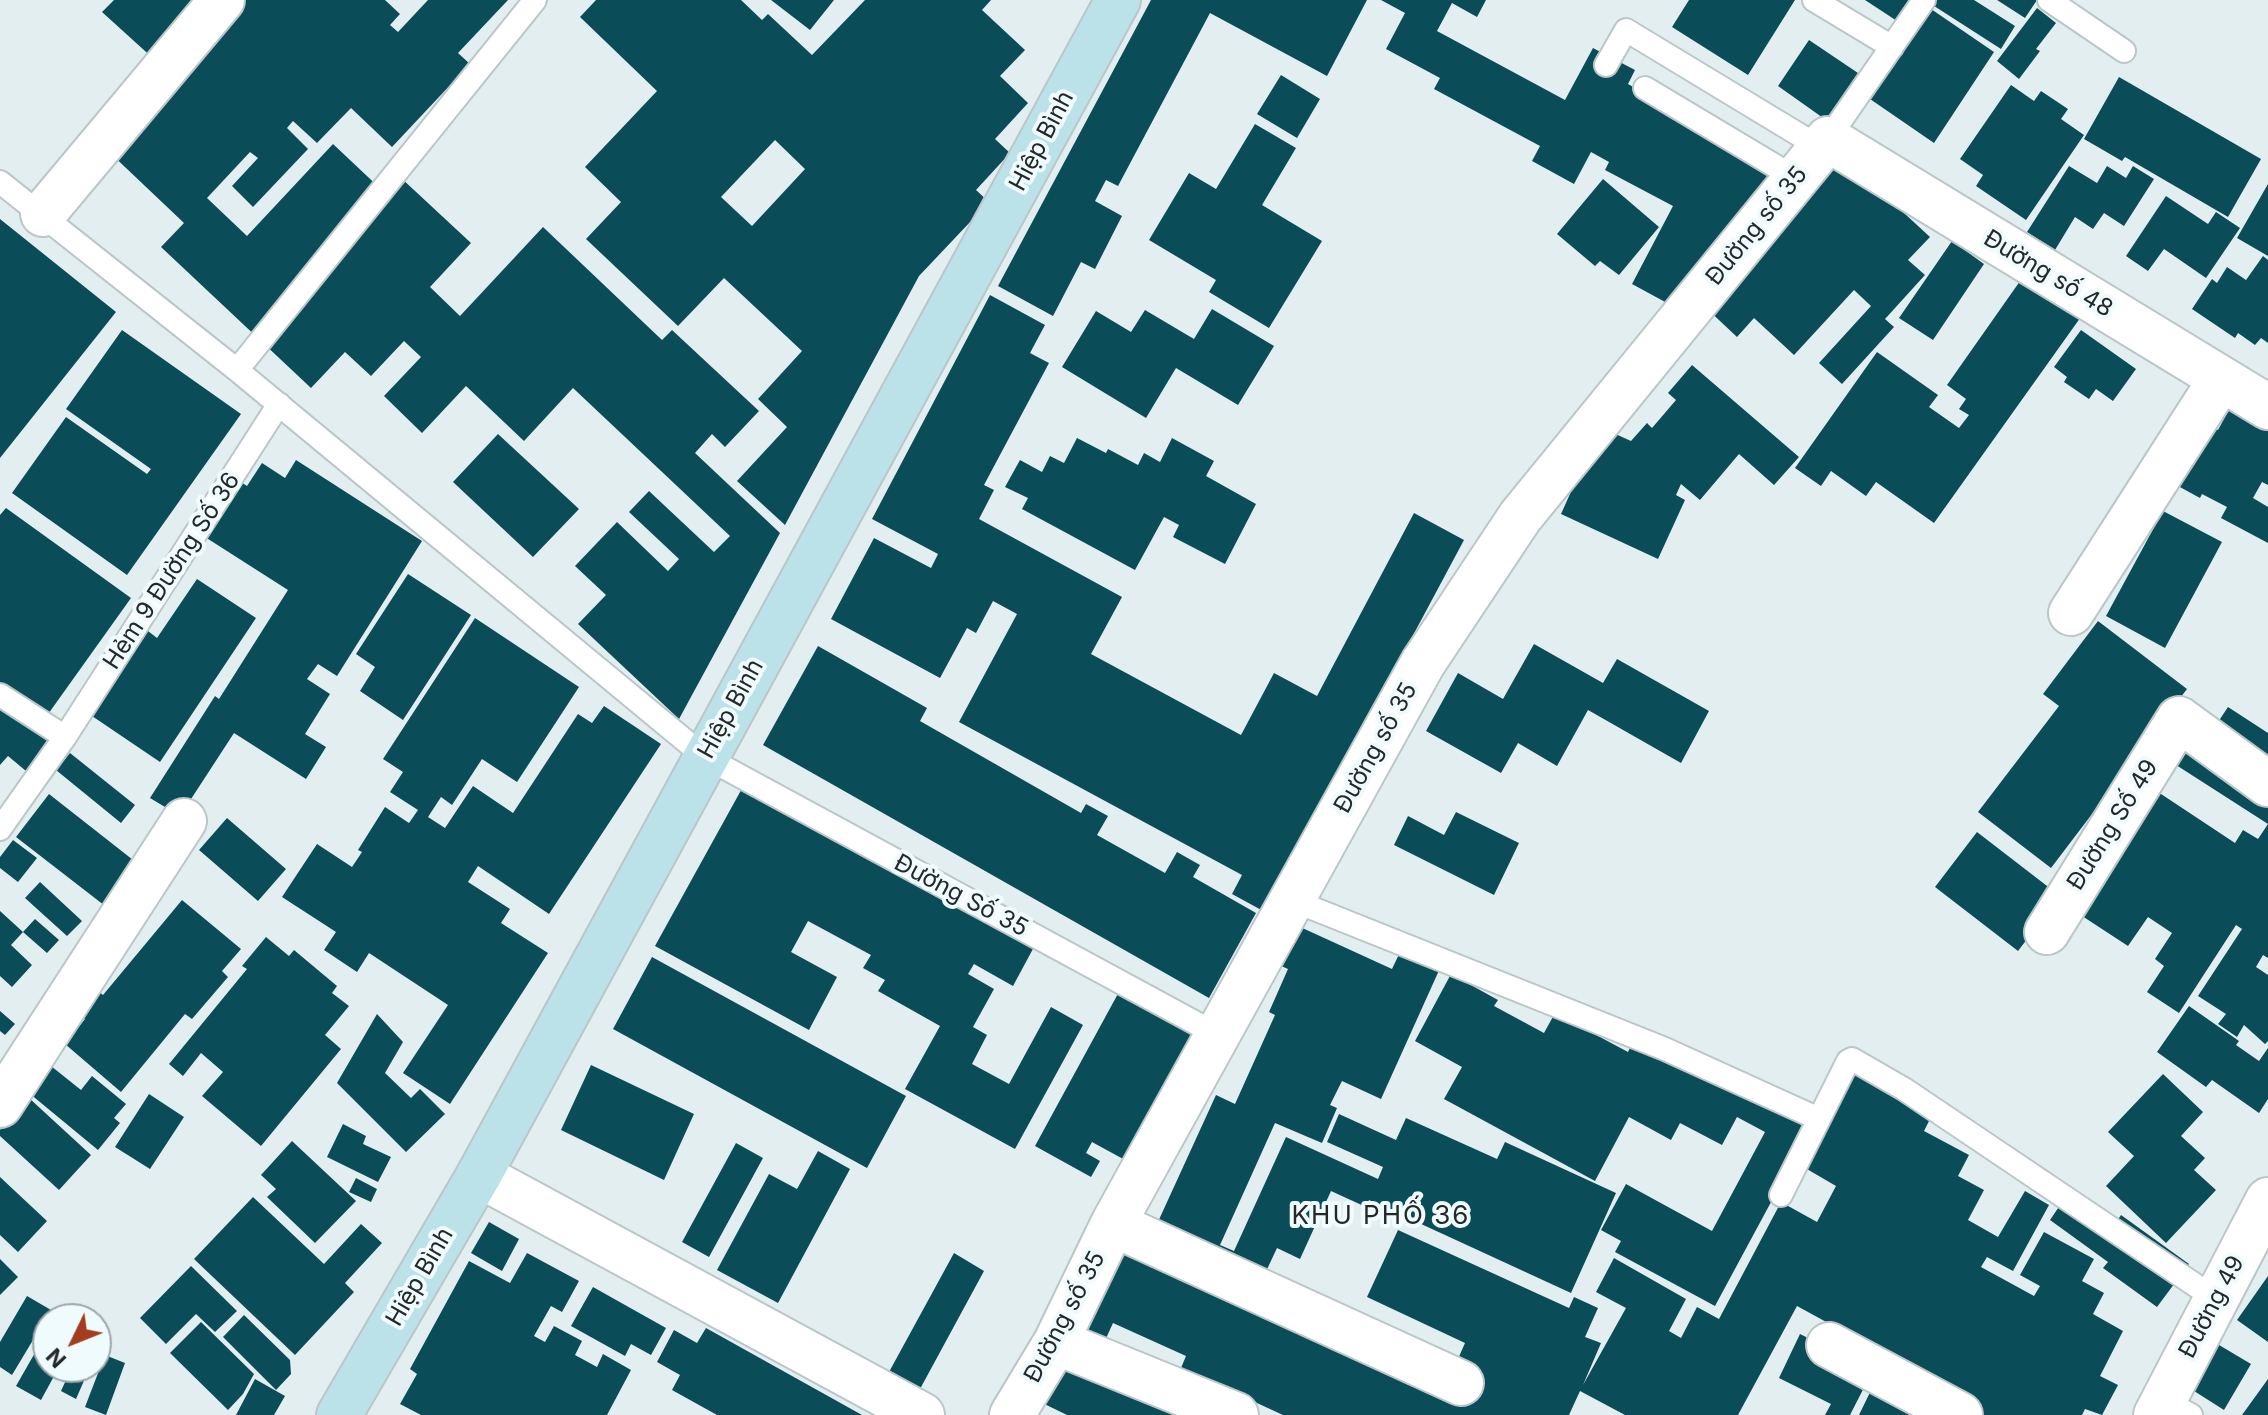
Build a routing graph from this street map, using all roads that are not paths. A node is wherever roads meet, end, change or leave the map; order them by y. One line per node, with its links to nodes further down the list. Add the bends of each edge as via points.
1 (222, 0): 13 (street)
2 (535, 0): 14 (lane)
3 (1118, 0): 21 (main road, Hiệp Bình)
4 (1814, 0): 7 (lane)
5 (1924, 0): 7 (lane)
6 (2049, 0): 8 (lane)
7 (1892, 47): 11 (lane)
8 (2124, 51)
9 (1606, 65): 11 (lane, via 1626,30)
10 (1645, 88): 11 (lane)
11 (1815, 155): 15 (street, Đường số 48); 25 (street, Đường số 35, via 1520,517 1423,663)
12 (0, 182): 13 (lane, Đường Số 35)
13 (43, 214): 14 (lane, Đường Số 35)
14 (237, 370): 16 (lane, Đường Số 35)
15 (2221, 379): 17 (street, Đường số 48); 18 (street)
16 (279, 404): 20 (lane, Hẻm 9 Đường Số 36); 21 (lane, Đường Số 35)
17 (2268, 407)
18 (2071, 613)
19 (0, 695): 20 (lane)
20 (65, 737): 24 (lane, Hẻm 9 Đường Số 36)
21 (705, 757): 27 (lane, Đường Số 35); 30 (main road, Hiệp Bình)
22 (2268, 784): 26 (street, Đường Số 49, via 2179,719)
23 (184, 821): 28 (street)
24 (0, 829)
25 (1292, 900): 27 (street, Đường số 35); 29 (lane, via 1665,1049)
26 (2047, 932)
27 (1218, 1035): 33 (street, Đường số 35)
28 (0, 1105)
29 (1819, 1119): 31 (lane); 35 (lane, via 1848,1061 1858,1061)
30 (479, 1175): 40 (main road, Hiệp Bình); 41 (street)
31 (1781, 1195)
32 (2268, 1200): 34 (street, Đường 49)
33 (1113, 1224): 36 (street, Đường số 35); 38 (street)
34 (2256, 1255): 35 (street, Đường 49)
35 (2216, 1299): 39 (street, Đường 49)
36 (1056, 1342): 42 (street, Đường số 35); 43 (street)
37 (1829, 1345): 44 (street)
38 (1461, 1383)
39 (2171, 1410)
40 (339, 1415)
41 (922, 1415)
42 (1012, 1415)
43 (1236, 1415)
44 (1960, 1415)

